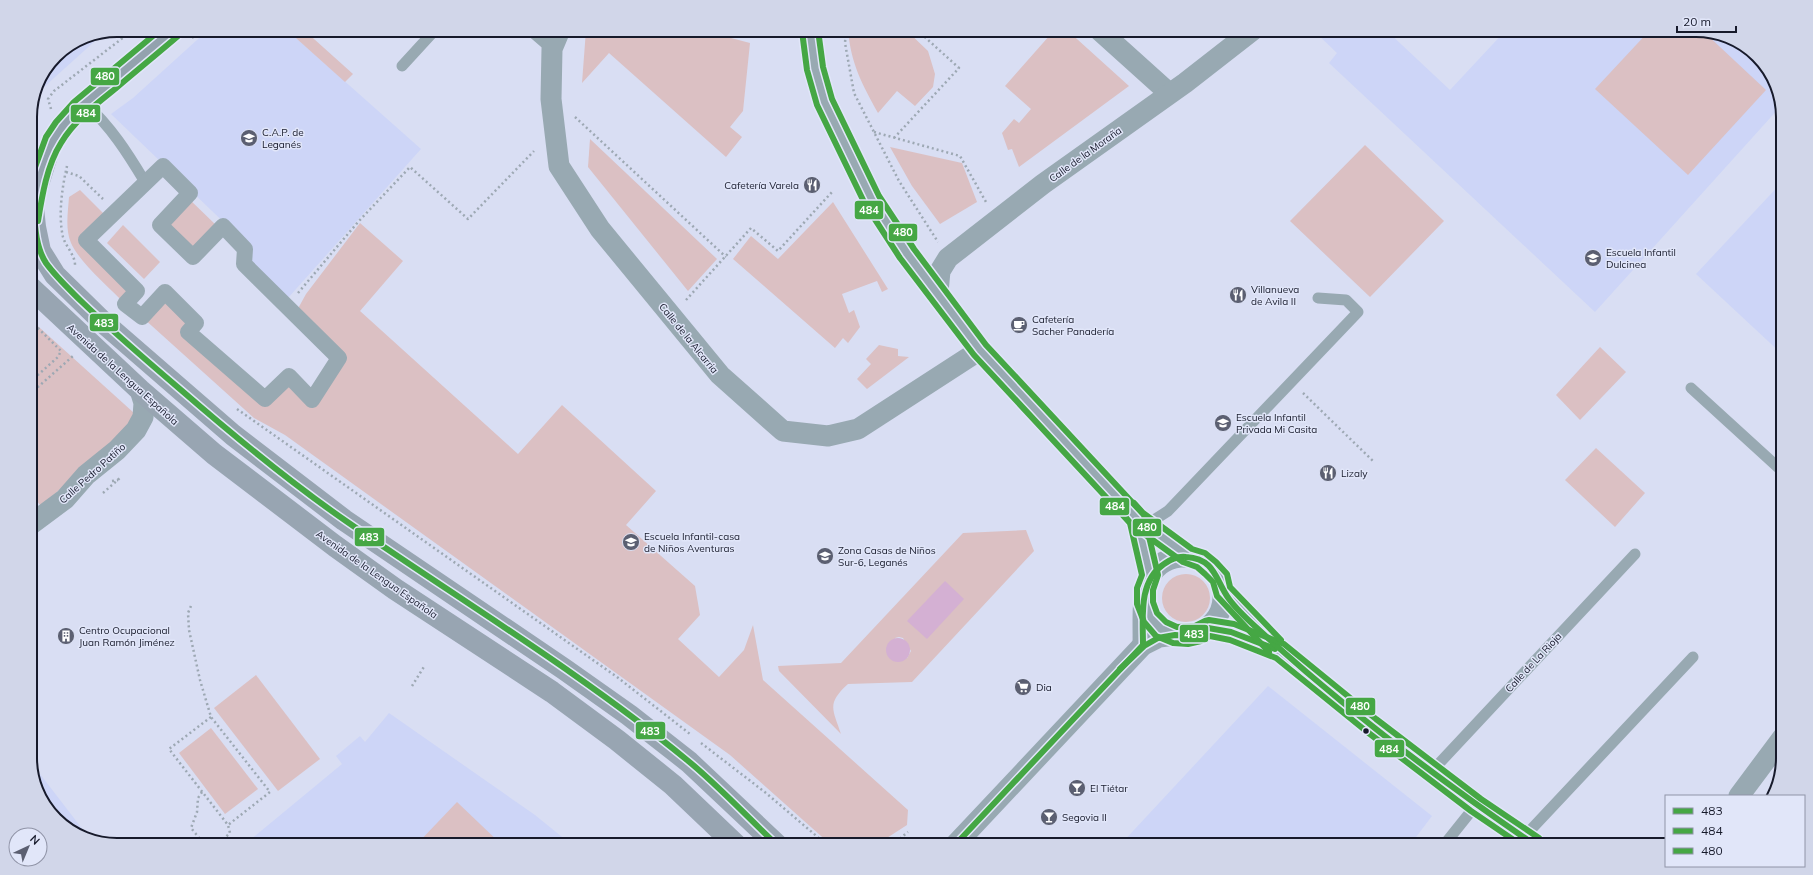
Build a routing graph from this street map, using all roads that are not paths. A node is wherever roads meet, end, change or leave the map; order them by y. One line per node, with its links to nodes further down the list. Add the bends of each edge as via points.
1 (179, 37): 9 (main road)
2 (429, 37): 7 (lane)
3 (811, 37): 13 (street, via 815,69 824,102 872,200 907,254)
4 (1107, 37): 8 (street)
5 (1244, 37): 8 (street, Calle de la Moraña, via 1185,84)
6 (556, 39): 16 (street, Calle de la Alcarria, via 551,99 559,166 600,229 720,375 783,431 828,436 858,429)
7 (402, 66)
8 (1169, 93): 13 (street, Calle de la Moraña, via 1043,184 948,258 940,271)
9 (85, 103): 10 (lane, via 119,140); 11 (main road, via 65,123 53,140)
10 (145, 182): 10 (street, via 163,166 190,193 160,225 193,257 223,226 245,249 244,264 339,358 312,400 289,376 265,399 188,332 196,323 165,292 142,317 125,304 138,292 86,240)
11 (37, 184)
12 (37, 237): 38 (highway, via 40,251 55,275 105,324 272,466 344,520 629,715 689,762)
13 (938, 292): 16 (street)
14 (37, 294): 18 (highway, Avenida de la Lengua Española)
15 (1318, 298): 20 (lane, via 1346,300 1358,312)
16 (980, 350): 22 (street)
17 (1691, 388): 19 (lane)
18 (140, 390): 21 (street, Calle Pedro Patiño, via 144,403 143,417 136,430 117,450 86,475 70,494); 37 (highway, Avenida de la Lengua Española, via 214,454 336,546 552,692 617,740 673,785)
19 (1776, 466)
20 (1168, 511): 22 (lane); 22 (lane)
21 (37, 520)
22 (1147, 526): 24 (street); 25 (street)
23 (1635, 554): 34 (lane, Calle de La Rioja)
24 (1188, 556): 25 (street, via 1173,558 1160,565); 26 (street, via 1200,560 1211,568 1220,578)
25 (1150, 576): 27 (street, via 1145,589)
26 (1223, 591): 28 (street, via 1223,605 1218,618); 31 (street)
27 (1145, 603): 29 (street, via 1150,617 1161,629); 30 (street)
28 (1208, 628): 29 (street, via 1192,635); 31 (street, via 1232,632)
29 (1175, 635): 30 (street, via 1159,637)
30 (1143, 645): 39 (street)
31 (1280, 651): 34 (street, via 1370,725)
32 (1693, 657): 42 (lane)
33 (1776, 746): 35 (street)
34 (1432, 771): 36 (street)
35 (1740, 795)
36 (1476, 805): 40 (lane); 41 (street)
37 (729, 838)
38 (770, 838)
39 (962, 838)
40 (1450, 838)
41 (1525, 838)
42 (1532, 838)

